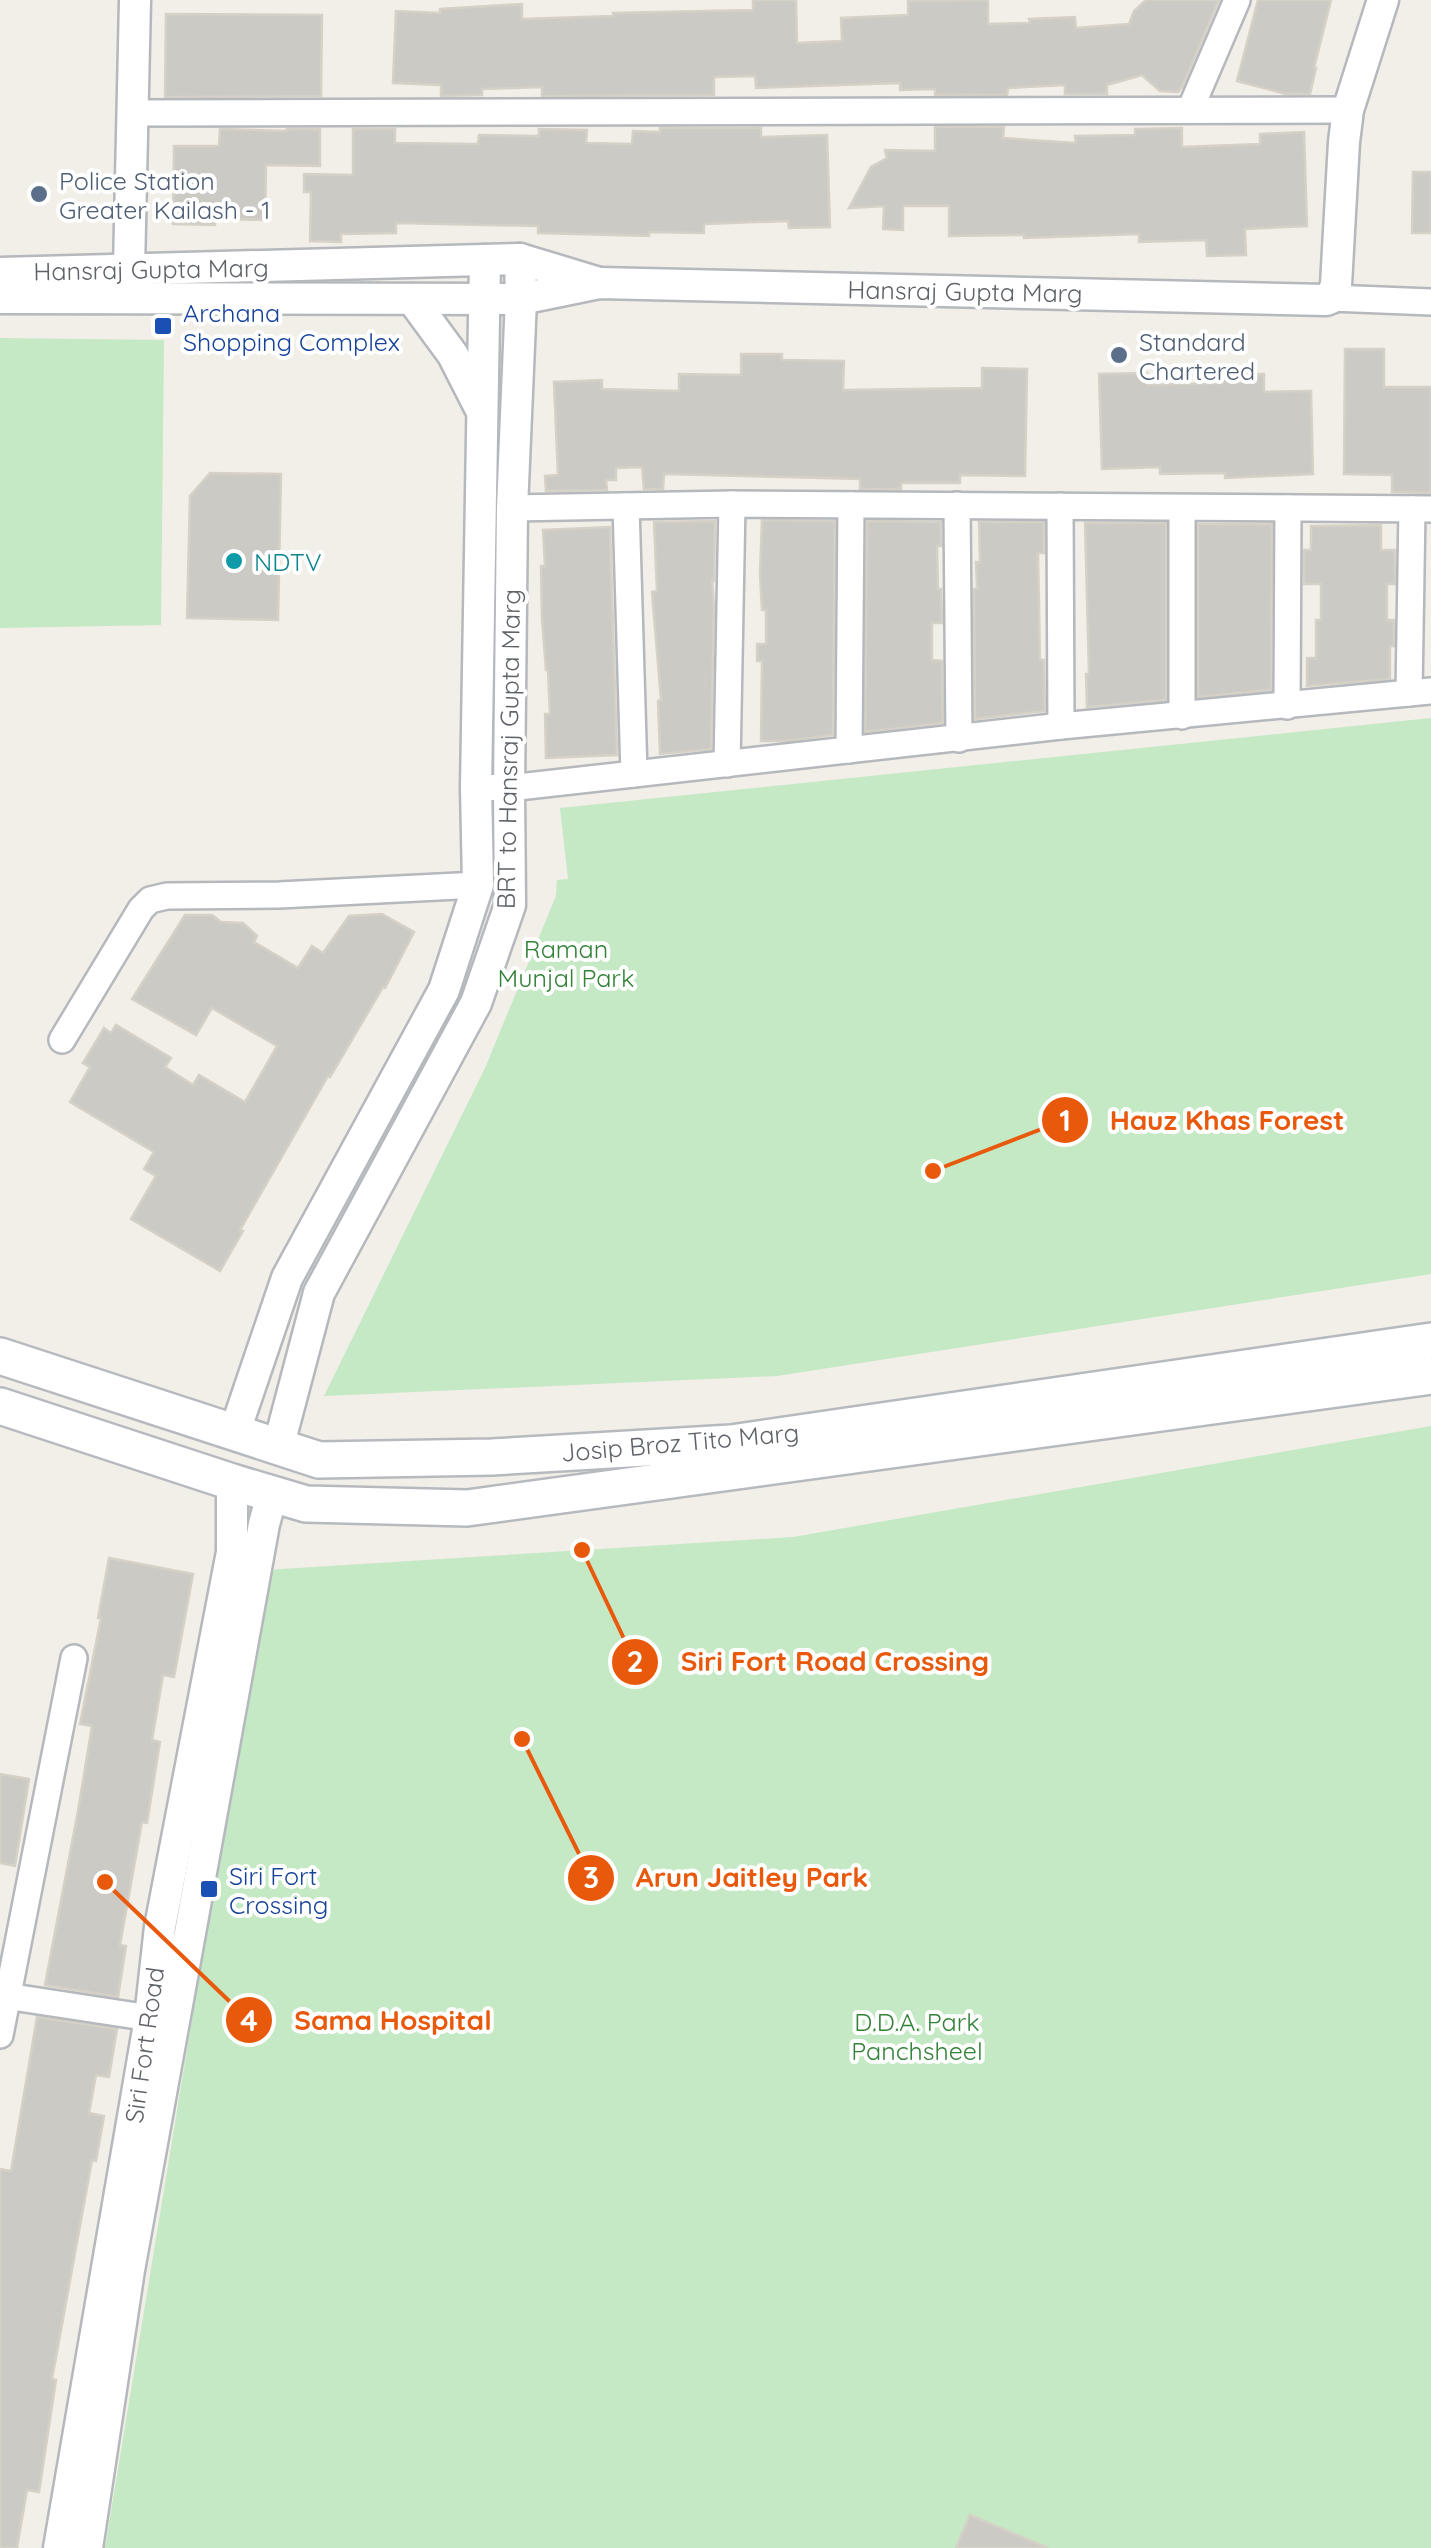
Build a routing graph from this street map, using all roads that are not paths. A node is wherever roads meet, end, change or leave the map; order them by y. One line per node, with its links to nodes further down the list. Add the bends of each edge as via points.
1 (135, 0): 6 (street)
2 (1236, 0): 4 (street)
3 (1383, 0): 5 (street)
4 (1190, 110): 5 (street); 6 (street)
5 (1348, 110): 13 (street)
6 (133, 113): 9 (street)
7 (520, 259): 8 (street, Hansraj Gupta Marg); 11 (street, Hansraj Gupta Marg); 16 (street, BRT to Hansraj Gupta Marg)
8 (485, 260): 9 (street, Hansraj Gupta Marg); 15 (street, BRT to Hansraj Gupta Marg)
9 (129, 270): 10 (street, Hansraj Gupta Marg)
10 (0, 273)
11 (599, 283): 13 (street, Hansraj Gupta Marg); 16 (street, Hansraj Gupta Marg)
12 (0, 298): 14 (street, Hansraj Gupta Marg)
13 (1331, 298): 17 (street)
14 (412, 299): 15 (street, Hansraj Gupta Marg); 18 (street, via 452,355)
15 (484, 299): 16 (street, Hansraj Gupta Marg); 18 (street, BRT to Hansraj Gupta Marg)
16 (521, 299): 24 (street, BRT to Hansraj Gupta Marg)
17 (1431, 302)
18 (482, 414): 36 (street, BRT to Hansraj Gupta Marg)
19 (732, 504): 20 (street); 22 (street); 34 (street)
20 (851, 505): 21 (street); 33 (street)
21 (957, 505): 23 (street); 32 (street)
22 (626, 506): 24 (street); 35 (street)
23 (1060, 506): 25 (street); 31 (street)
24 (512, 508): 37 (street, BRT to Hansraj Gupta Marg)
25 (1182, 508): 26 (street); 30 (street)
26 (1288, 508): 27 (street); 29 (street)
27 (1421, 509): 28 (street)
28 (1420, 692): 29 (street)
29 (1287, 706): 30 (street)
30 (1182, 716): 31 (street)
31 (1061, 726): 32 (street)
32 (959, 739): 33 (street)
33 (849, 750): 34 (street)
34 (727, 764): 35 (street)
35 (634, 774): 37 (street)
36 (476, 787): 37 (street); 38 (street, BRT to Hansraj Gupta Marg)
37 (509, 788): 40 (street, BRT to Hansraj Gupta Marg, via 510,905)
38 (478, 884): 39 (street, BRT to Hansraj Gupta Marg); 41 (street, via 150,900)
39 (457, 952): 40 (street); 46 (street, BRT to Hansraj Gupta Marg, via 444,990 287,1278)
40 (491, 962): 47 (street, BRT to Hansraj Gupta Marg, via 476,1002 319,1293)
41 (62, 1040)
42 (1431, 1341): 48 (main road, Josip Broz Tito Marg, via 731,1443)
43 (0, 1356): 46 (main road, Josip Broz Tito Marg)
44 (1431, 1376): 51 (main road, Josip Broz Tito Marg)
45 (0, 1406): 49 (main road, Josip Broz Tito Marg)
46 (234, 1431): 47 (main road, Josip Broz Tito Marg)
47 (278, 1448): 48 (main road, Josip Broz Tito Marg, via 319,1460)
48 (444, 1458): 51 (main road, via 464,1466 472,1491)
49 (232, 1482): 50 (main road, Josip Broz Tito Marg); 54 (street, Siri Fort Road, via 232,1552 160,1927)
50 (272, 1495): 51 (main road, Josip Broz Tito Marg, via 306,1504); 57 (street, Siri Fort Road, via 132,2250)
51 (442, 1507)
52 (74, 1658): 53 (street)
53 (3, 1996): 54 (street); 55 (street)
54 (150, 2018): 56 (street, Siri Fort Road)
55 (0, 2035)
56 (59, 2548)
57 (87, 2548)

